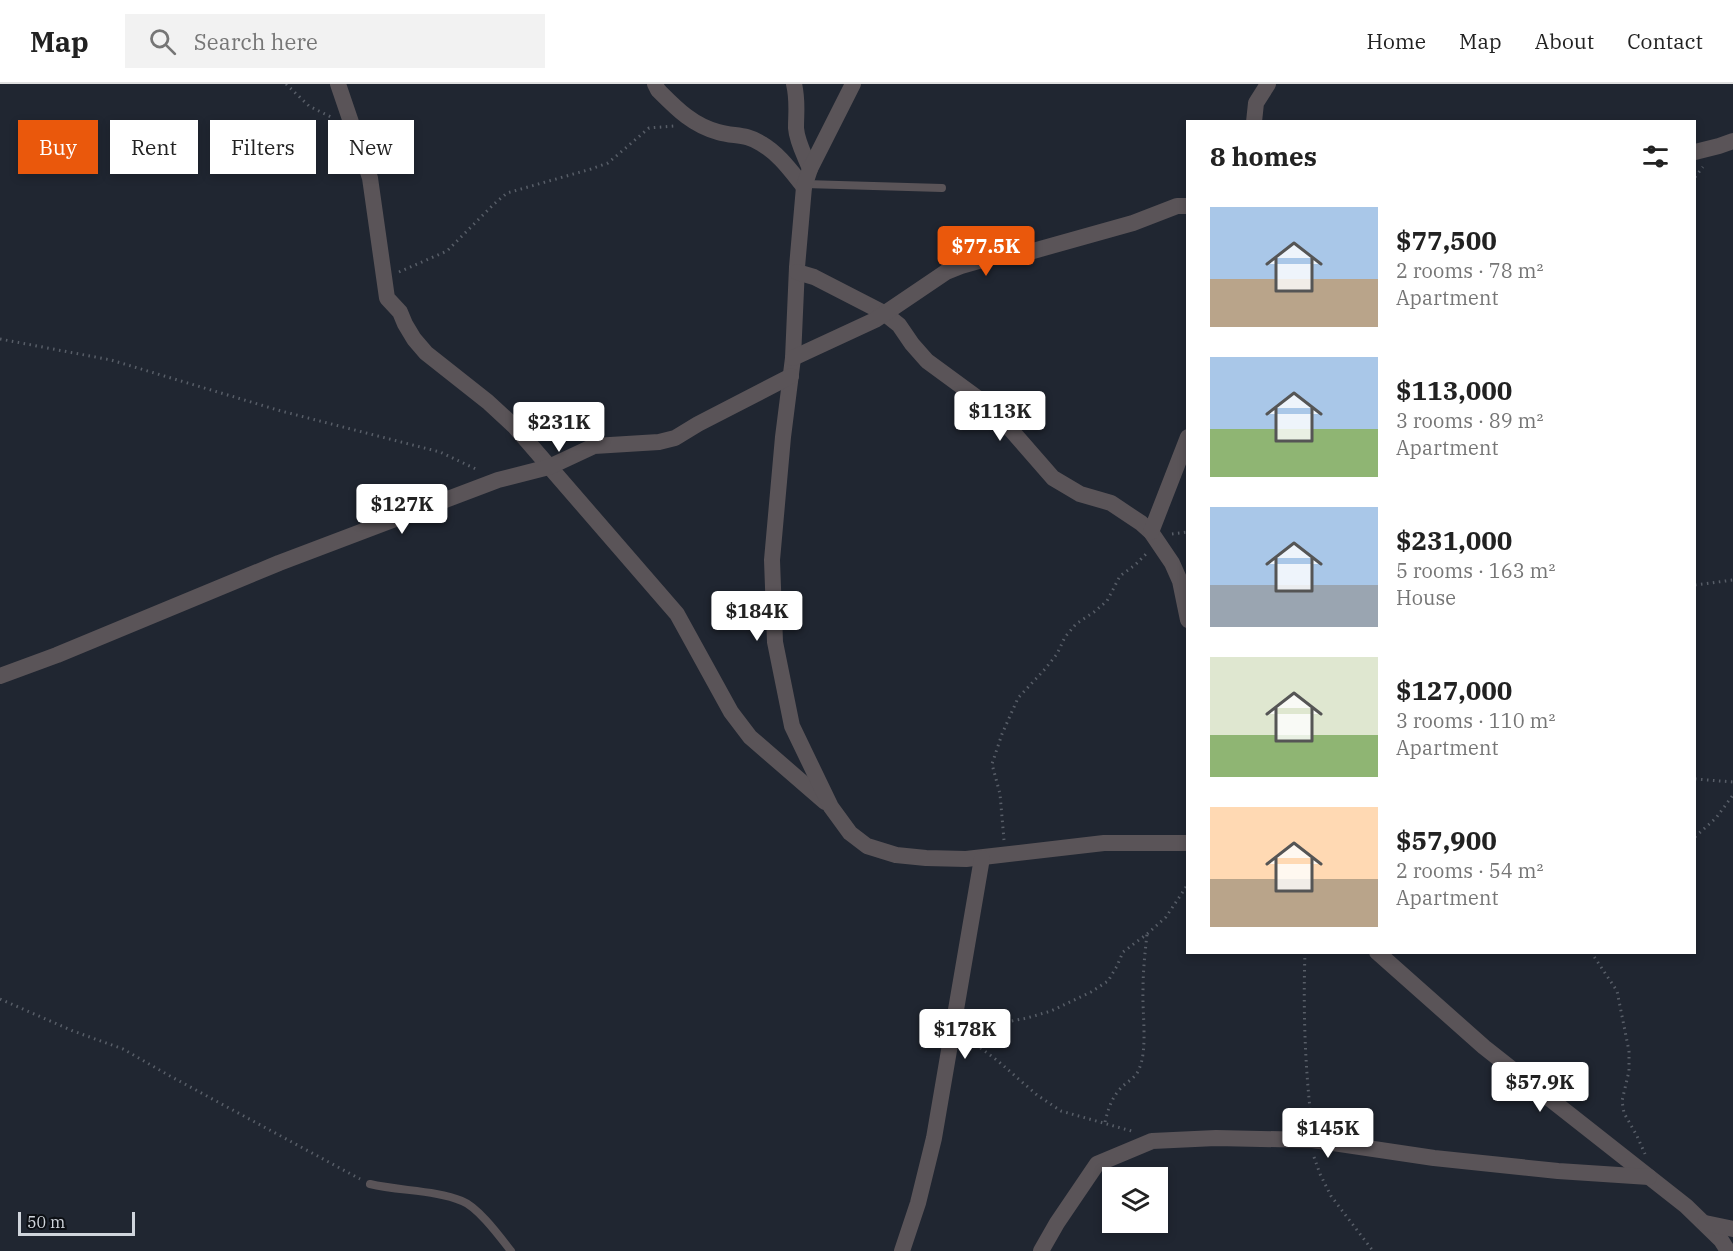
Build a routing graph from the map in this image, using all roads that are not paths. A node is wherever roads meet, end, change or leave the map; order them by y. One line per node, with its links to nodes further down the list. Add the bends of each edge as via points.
1 (338, 84): 17 (street, via 370,178 387,297 426,353 515,426)
2 (655, 84): 9 (street, via 691,120 707,129 746,136 762,144)
3 (794, 84): 9 (street, via 798,100 796,128)
4 (853, 84): 9 (street)
5 (1268, 84): 6 (street, via 1256,103)
6 (1254, 120)
7 (1733, 141): 8 (street)
8 (1696, 152)
9 (806, 180): 10 (lane); 12 (street)
10 (942, 188)
11 (1186, 206): 13 (street, via 1026,253 961,266)
12 (797, 272): 13 (street); 14 (street)
13 (884, 313): 14 (street); 18 (street, via 899,325 927,361 998,415 1053,478 1080,494 1111,503)
14 (793, 358): 15 (street)
15 (791, 376): 17 (street, via 675,438 594,446); 21 (street, via 772,560 775,642 792,726)
16 (1186, 443): 18 (street)
17 (549, 467): 20 (street, via 498,480 279,563); 21 (street, via 676,614 731,712 750,737)
18 (1153, 535): 19 (street, via 1180,581)
19 (1186, 610)
20 (0, 676)
21 (831, 807): 23 (street, via 850,833 867,846 896,855)
22 (1186, 843): 23 (street, via 1104,843)
23 (982, 858): 30 (street, via 958,1032 918,1203)
24 (1379, 954): 25 (street, via 1484,1047)
25 (1648, 1177): 27 (street); 31 (street, via 1434,1158 1313,1140 1152,1141 1097,1164)
26 (370, 1184): 29 (lane, via 464,1201 488,1222)
27 (1705, 1223): 28 (street); 32 (street)
28 (1733, 1228)
29 (511, 1251)
30 (902, 1251)
31 (1041, 1251)
32 (1728, 1251)

